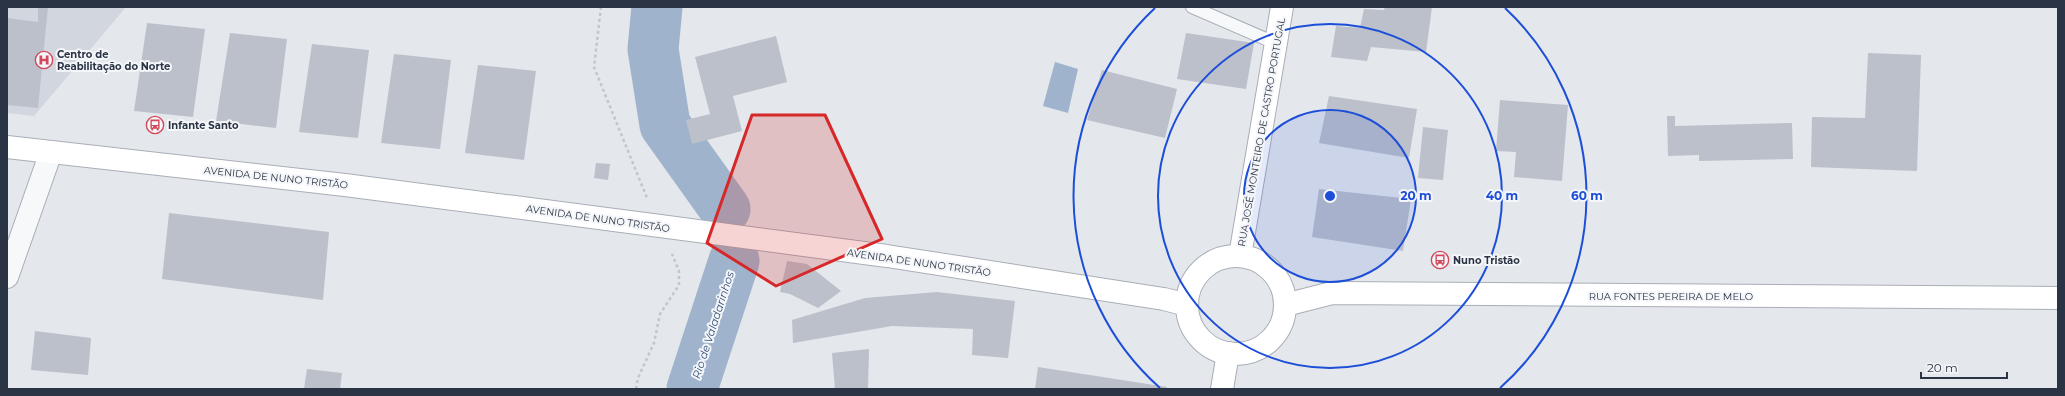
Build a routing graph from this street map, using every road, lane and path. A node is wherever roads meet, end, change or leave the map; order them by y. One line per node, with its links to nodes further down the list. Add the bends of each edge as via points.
1 (601, 7): 7 (path, via 594,67)
2 (1192, 7): 4 (lane)
3 (1282, 7): 4 (street, RUA JOSÉ MONTEIRO DE CASTRO PORTUGAL)
4 (1275, 43): 8 (street, RUA JOSÉ MONTEIRO DE CASTRO PORTUGAL)
5 (7, 147): 6 (street, AVENIDA DE NUNO TRISTÃO)
6 (51, 152): 7 (street, AVENIDA DE NUNO TRISTÃO, via 345,185); 9 (street)
7 (660, 226): 11 (street, AVENIDA DE NUNO TRISTÃO, via 887,256); 14 (path, via 679,271 679,284 660,314 654,343 638,378)
8 (1240, 256): 11 (street, via 1224,258 1209,264 1197,275 1190,289); 12 (street, via 1254,259 1266,266 1279,284)
9 (7, 277)
10 (2058, 298): 12 (street, RUA FONTES PEREIRA DE MELO, via 1332,293)
11 (1187, 304): 13 (street, via 1188,318 1203,342 1215,350)
12 (1285, 305): 13 (street, via 1282,321 1273,336 1261,347 1245,353)
13 (1228, 354): 15 (street)
14 (636, 389)
15 (1222, 389)

